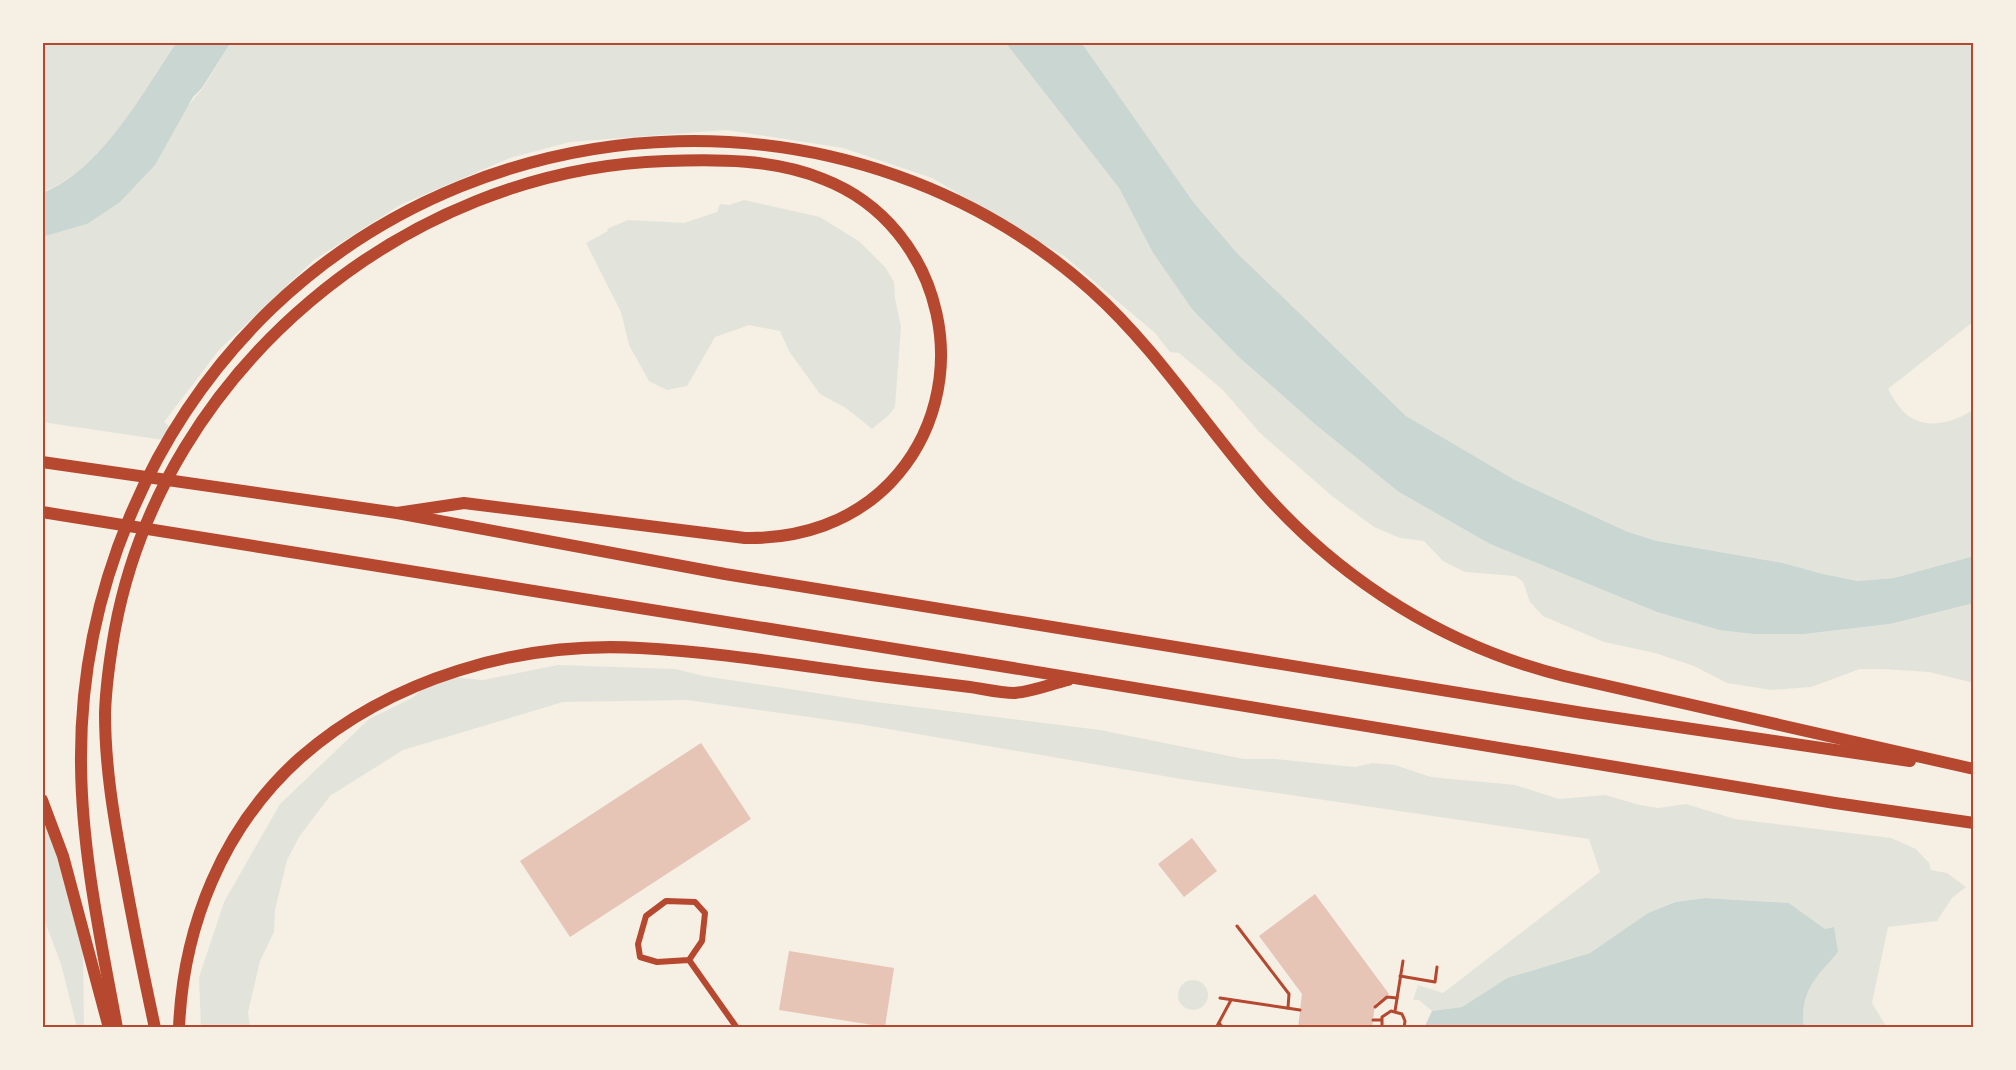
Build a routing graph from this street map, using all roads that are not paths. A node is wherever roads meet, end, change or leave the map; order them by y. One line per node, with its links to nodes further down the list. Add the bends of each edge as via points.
1 (42, 462): 3 (highway)
2 (42, 512): 4 (highway)
3 (397, 513): 5 (highway, via 725,574 1583,713); 11 (highway, via 464,503 754,538 798,534 831,524 890,483 914,451 930,416 940,377 941,338 925,277 905,241 876,210 820,177 763,165 693,160 621,164 527,184 468,204 377,252 332,282 286,321 244,367 190,438 138,545 116,626 105,713 107,769)
4 (1075, 678): 7 (highway); 12 (highway, via 1015,693 708,654 607,647 512,658 423,683 372,706 328,734 272,786 241,826 215,873 196,922 185,969)
5 (1974, 769): 10 (highway, via 1534,669 1472,646 1368,586 1342,566 1262,490 1115,312 1059,264 982,214 903,178 802,150 691,141 619,145 539,159 488,175 376,228 300,283 238,344 171,433 142,488 111,568 87,675 82,722 84,829)
6 (42, 800): 9 (highway, via 63,856)
7 (1974, 823)
8 (689, 960): 8 (street, via 702,941 705,913 695,903 666,901 646,916 638,944 640,957 657,962); 13 (street)
9 (109, 1028)
10 (117, 1028)
11 (155, 1028)
12 (179, 1028)
13 (737, 1028)

